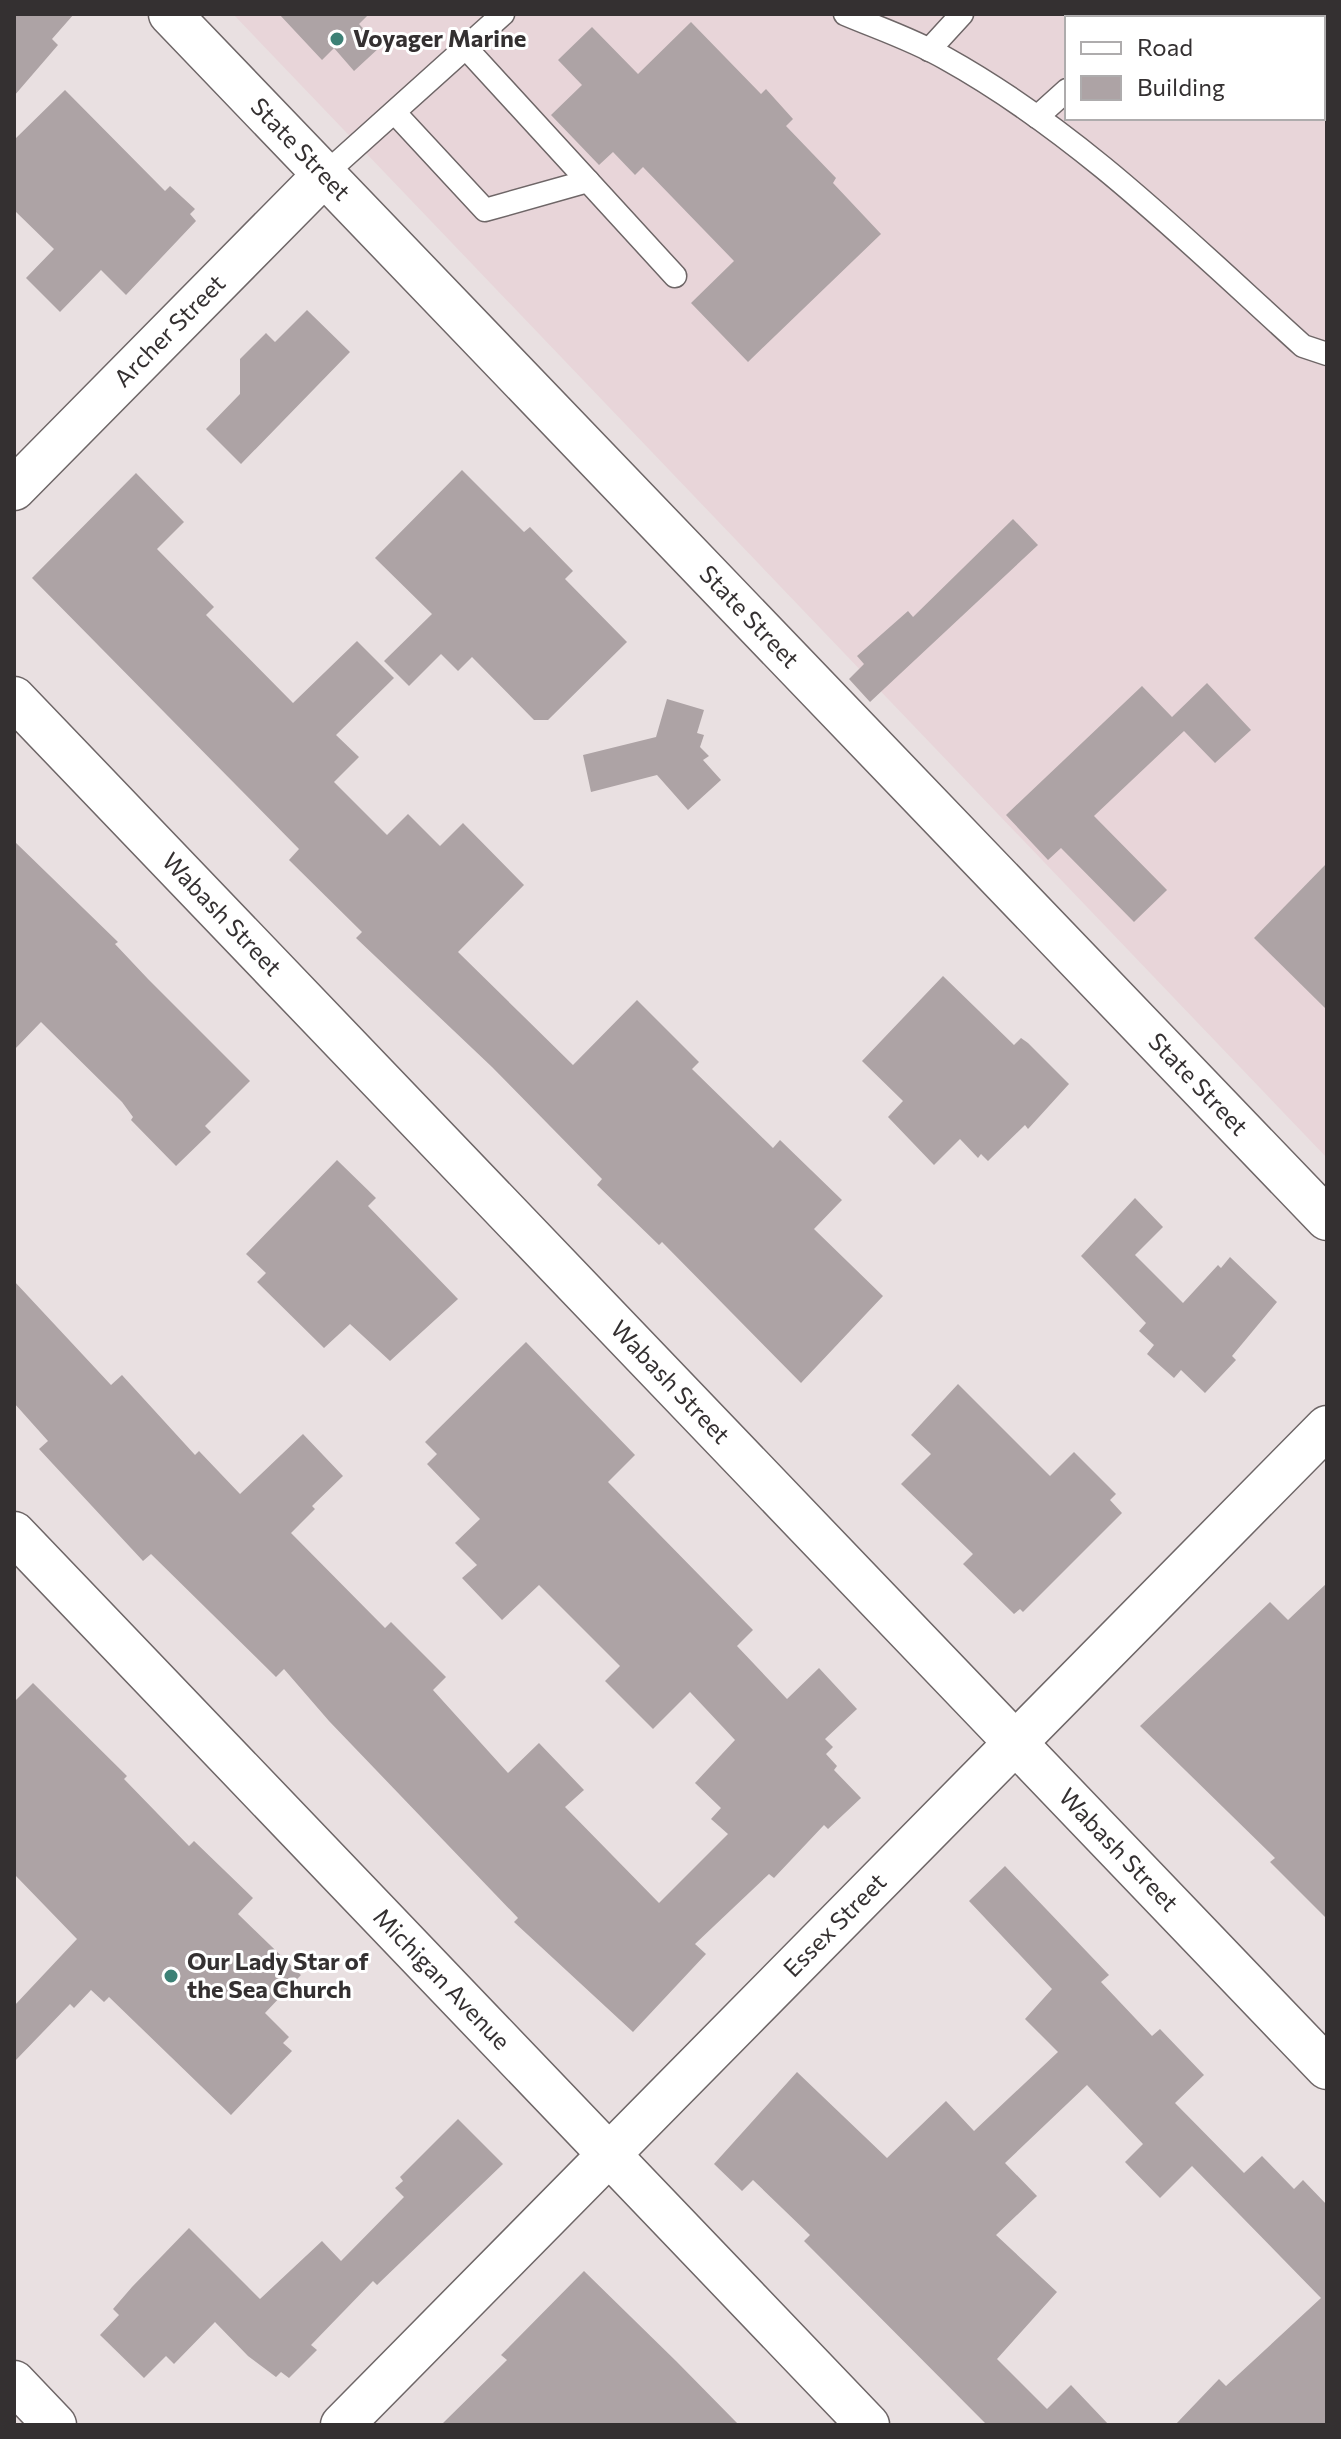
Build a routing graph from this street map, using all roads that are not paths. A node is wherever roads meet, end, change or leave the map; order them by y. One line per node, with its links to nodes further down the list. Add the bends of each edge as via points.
1 (170, 14): 10 (street, State Street)
2 (503, 14): 5 (lane)
3 (845, 14): 6 (lane)
4 (962, 14): 6 (lane)
5 (466, 48): 8 (lane); 11 (lane)
6 (929, 50): 9 (lane)
7 (1065, 92): 9 (lane)
8 (395, 113): 10 (lane); 11 (lane, via 485,210)
9 (1037, 117): 13 (lane, via 1092,156 1303,346)
10 (325, 174): 14 (street, Archer Street); 16 (street, State Street)
11 (588, 181): 12 (lane)
12 (675, 276)
13 (1327, 354)
14 (14, 489)
15 (14, 698): 19 (street, Wabash Street)
16 (1327, 1219)
17 (1327, 1427): 19 (street, Essex Street)
18 (14, 1533): 21 (street, Michigan Avenue)
19 (1016, 1743): 20 (street, Wabash Street); 21 (street, Essex Street)
20 (1327, 2068)
21 (608, 2154): 24 (street, Essex Street); 25 (street, Michigan Avenue)
22 (14, 2382): 23 (street)
23 (55, 2425)
24 (342, 2425)
25 (868, 2425)

